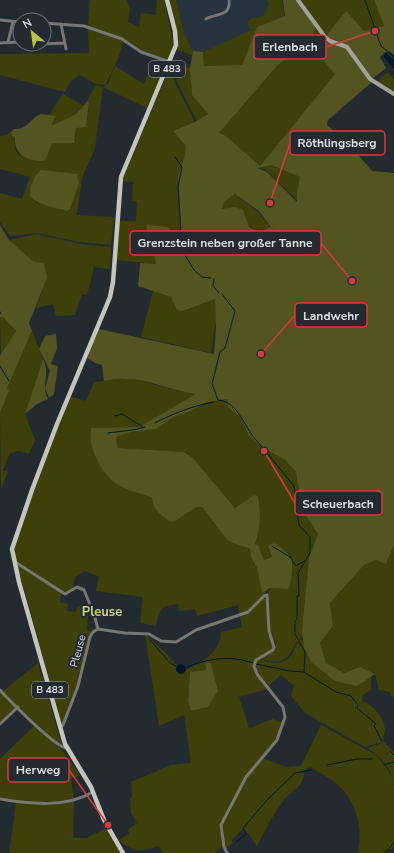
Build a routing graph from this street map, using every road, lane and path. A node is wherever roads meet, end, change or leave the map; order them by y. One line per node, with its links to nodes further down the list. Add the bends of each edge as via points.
1 (167, 0): 16 (main road, B 483, via 177,38)
2 (229, 0): 4 (street, via 226,13)
3 (298, 0): 17 (street, via 325,37 347,47 370,79)
4 (206, 19)
5 (0, 20): 6 (street)
6 (12, 22)
7 (52, 23): 8 (street)
8 (61, 24): 13 (street); 16 (street, via 80,25 120,38 141,52)
9 (12, 26): 10 (street)
10 (8, 42): 11 (street); 12 (street)
11 (12, 42)
12 (0, 43)
13 (65, 43): 14 (street); 15 (street)
14 (52, 44)
15 (66, 49)
16 (170, 62): 18 (main road, B 483, via 122,174 110,297 29,496 13,546)
17 (394, 94)
18 (14, 562): 19 (street, Pleuse, via 66,594 77,587 84,590); 23 (main road, B 483)
19 (98, 629): 23 (street, Pleuse, via 90,637 75,695); 28 (street, via 149,634 161,641 176,642 196,630 248,612 266,594 269,631 274,647 257,659 254,668 283,706 285,717 277,740 246,778 221,825)
20 (0, 690): 21 (street)
21 (18, 707): 22 (street); 24 (street, via 57,745)
22 (0, 724)
23 (60, 728): 24 (main road, B 483)
24 (67, 748): 25 (main road, B 483)
25 (93, 792): 26 (street, via 79,799 50,802 16,802); 27 (main road, B 483, via 104,820)
26 (0, 799)
27 (122, 853)
28 (227, 853)

